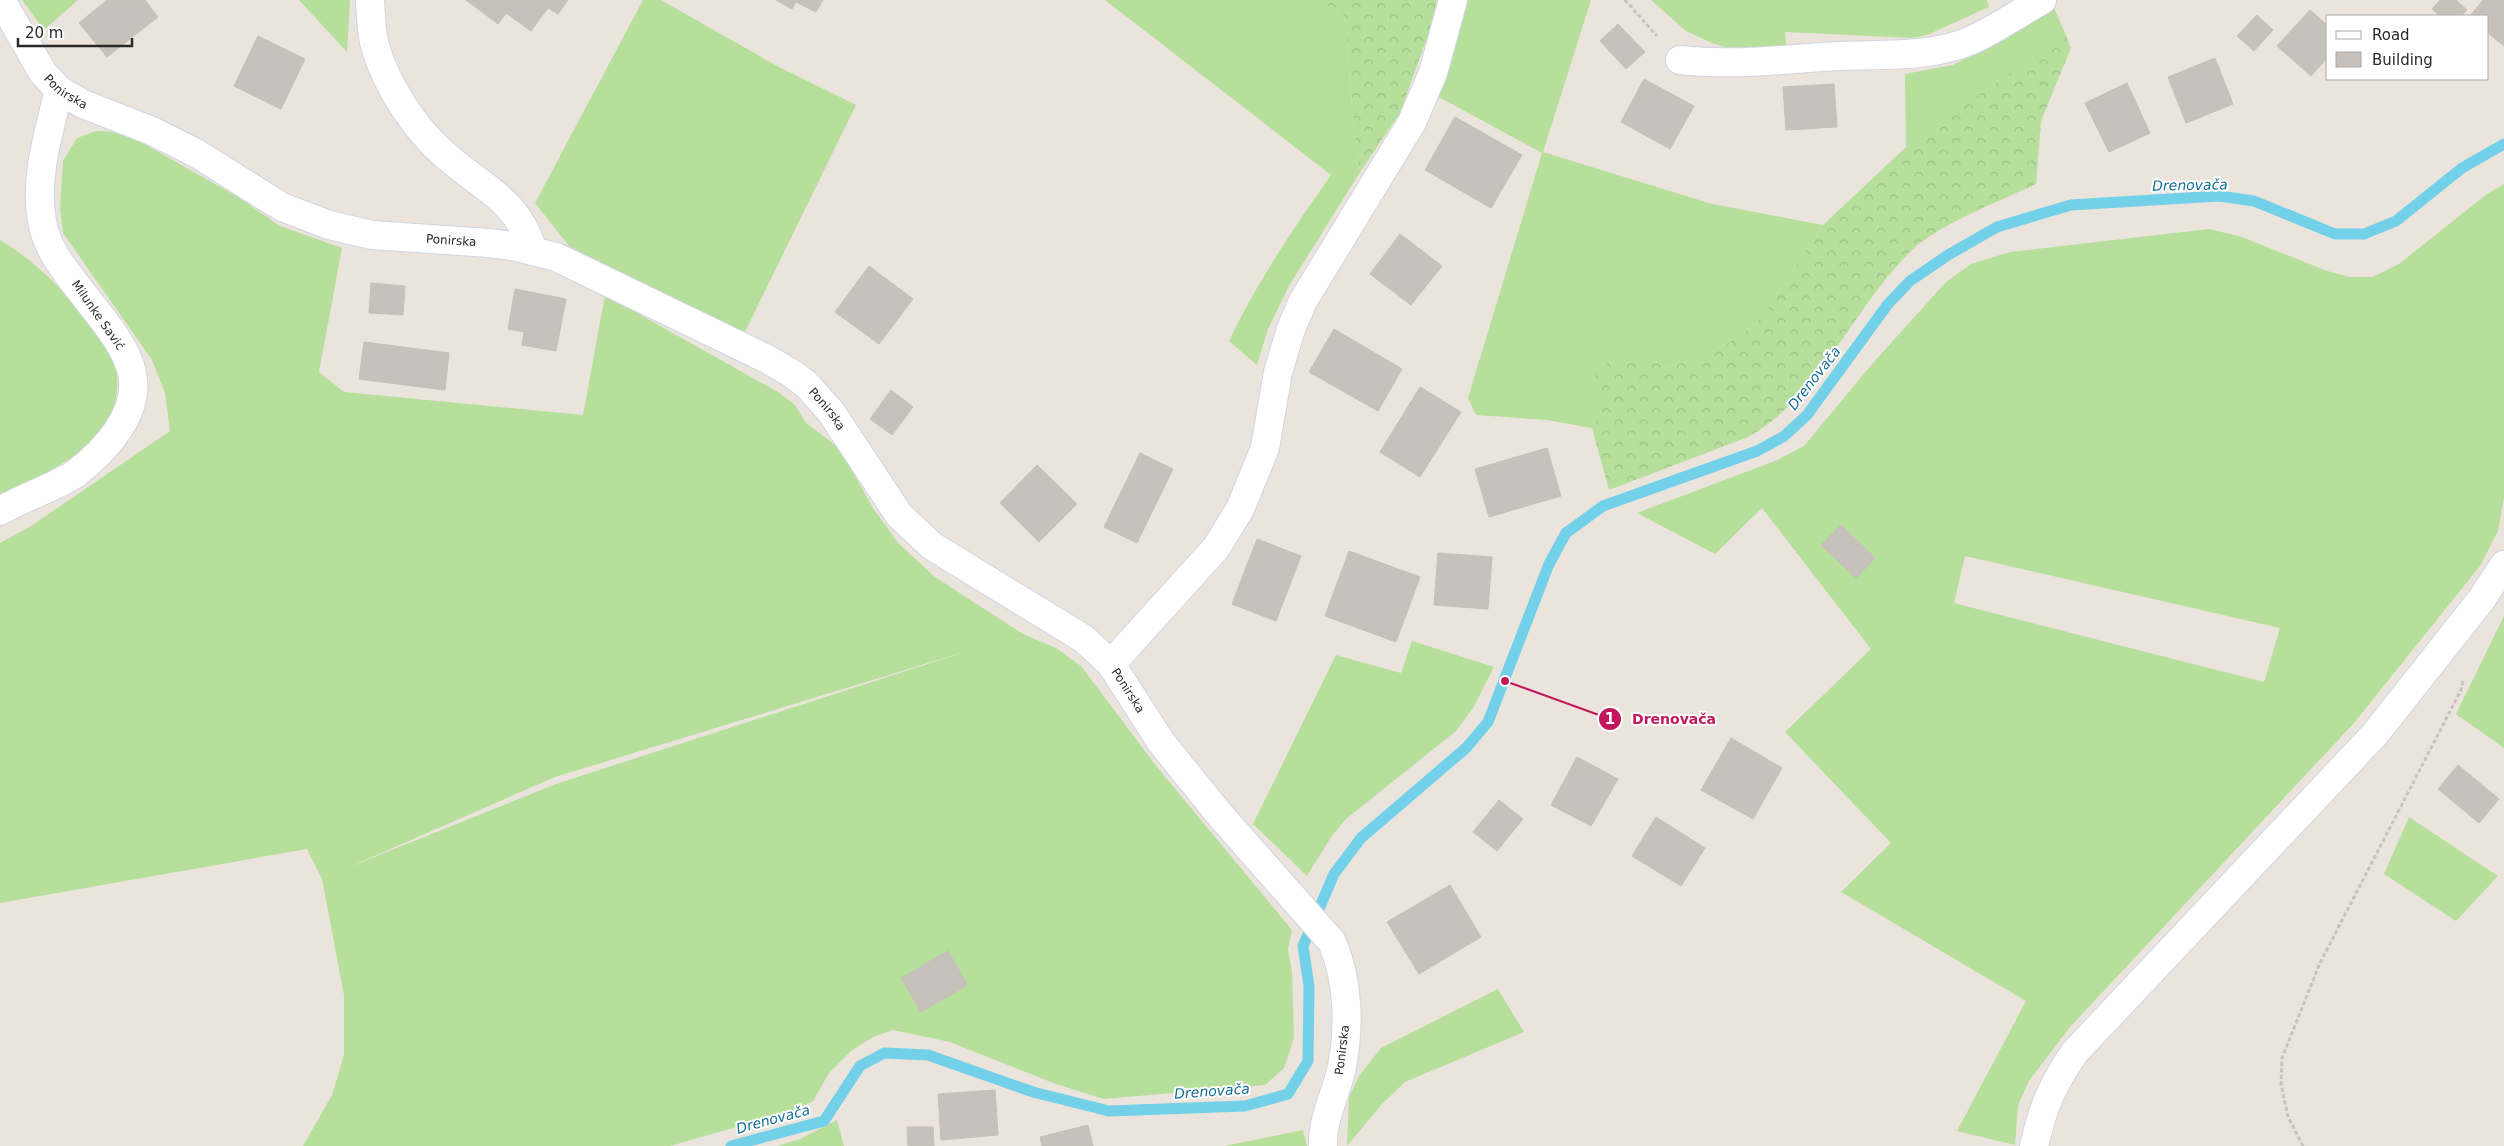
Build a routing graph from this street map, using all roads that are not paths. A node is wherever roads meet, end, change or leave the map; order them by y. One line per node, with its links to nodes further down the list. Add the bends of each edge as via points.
1 (1, 0): 6 (street, Ponirska, via 43,73)
2 (370, 0): 7 (street, via 374,45 397,94 420,128 444,154 518,215)
3 (1454, 0): 10 (street, via 1433,73 1412,122 1303,301 1291,329 1278,372 1265,448 1240,509 1216,548)
4 (2042, 0): 5 (street, via 1972,40 1899,55 1717,64)
5 (1680, 60)
6 (59, 90): 7 (street, Ponirska, via 83,104 152,131 196,153 282,207 329,225 372,234 489,243); 8 (street, Milunke Savić, via 39,192 42,222 52,251 127,357 133,375 133,393 125,420 109,442 74,474)
7 (533, 251): 10 (street, Ponirska, via 556,257 791,373 807,385 831,412 899,516 932,546 1084,639)
8 (0, 511)
9 (2504, 565): 12 (street, via 2482,600 2375,734 2075,1052 2057,1078 2042,1109)
10 (1111, 664): 11 (street, Ponirska, via 1161,742 1220,815 1322,928 1338,956 1345,992 1347,1034 1341,1071 1323,1133)
11 (1323, 1146)
12 (2034, 1146)

